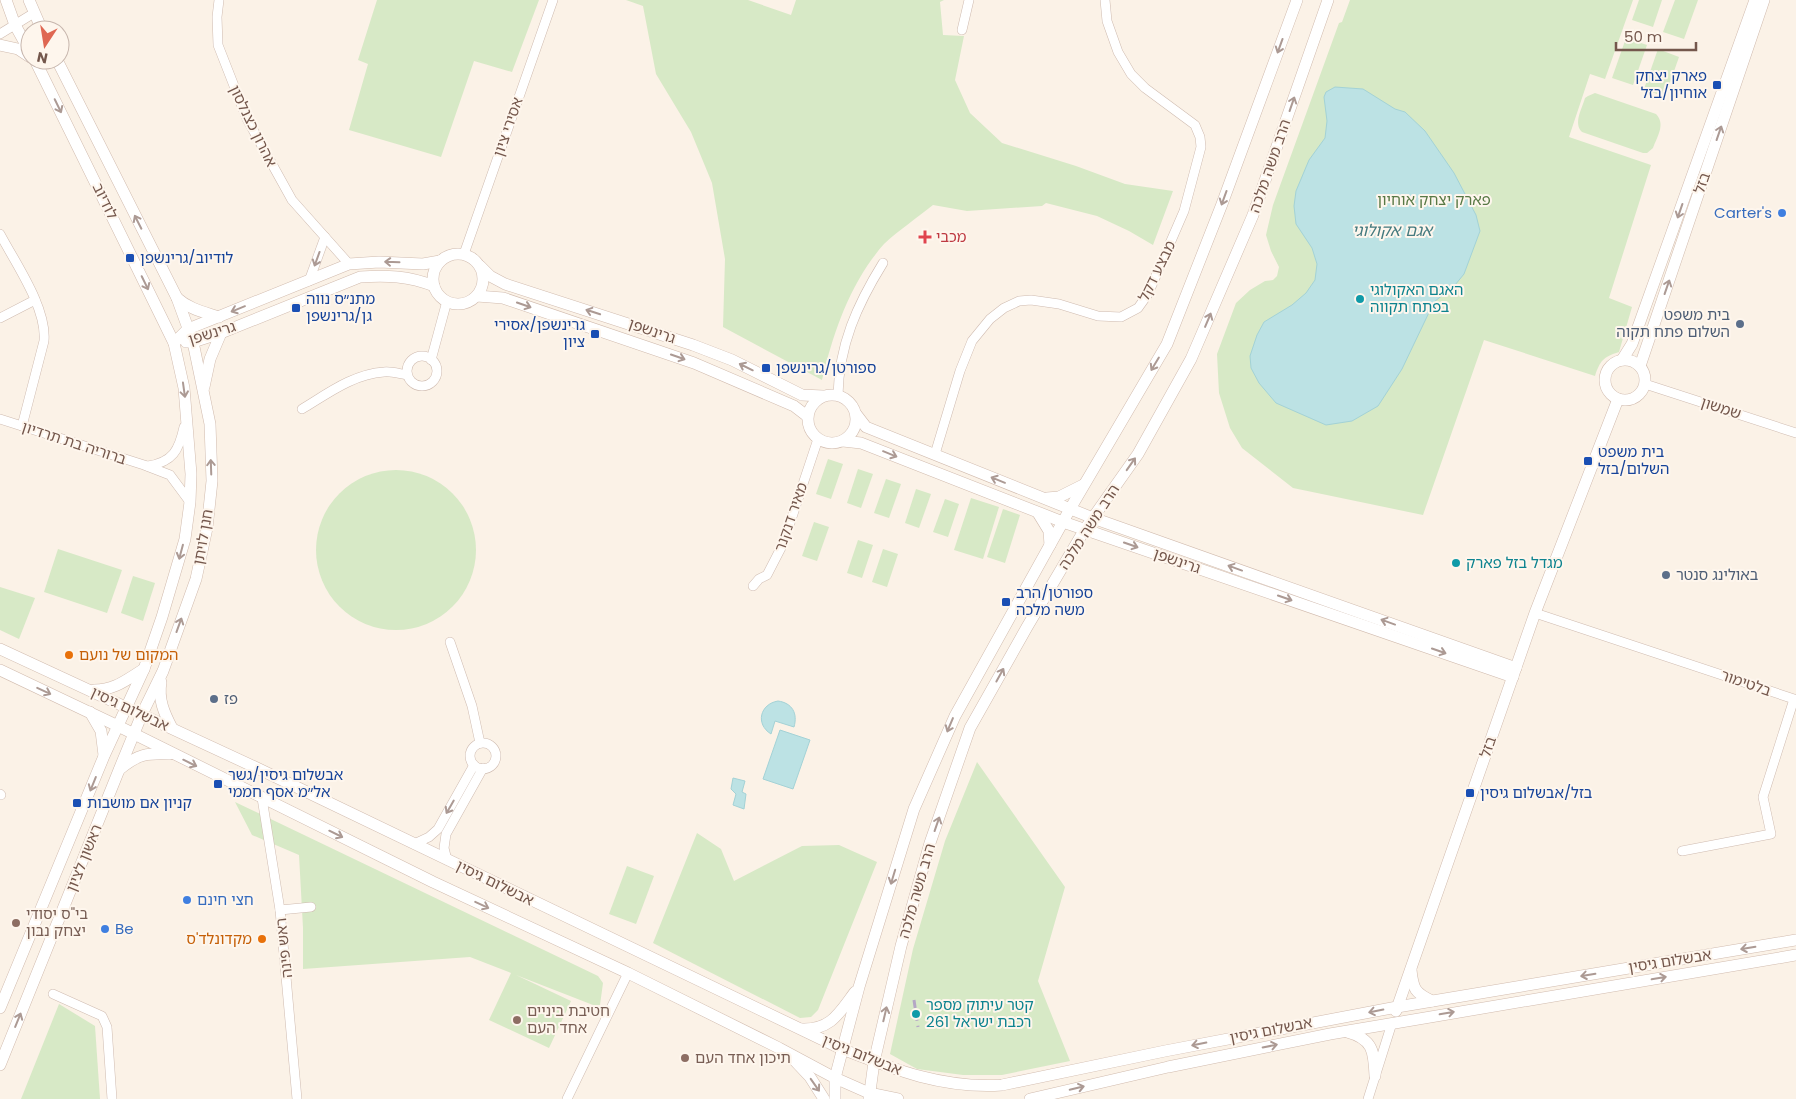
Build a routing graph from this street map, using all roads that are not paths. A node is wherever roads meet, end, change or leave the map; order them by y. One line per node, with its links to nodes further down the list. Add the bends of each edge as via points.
1 (6, 0): 13 (street)
2 (30, 0): 11 (street)
3 (219, 0): 22 (street, אהרון כצנלסון, via 218,45 247,119 292,200)
4 (553, 0): 23 (street, אסירי ציון)
5 (969, 0): 14 (street)
6 (1104, 0): 58 (street, מבצע דקל, via 1118,52 1130,74 1195,125 1200,137 1202,147 1184,211 1148,294 1138,308 1120,317 1098,316 1059,304 1031,300 1019,301 990,319 972,341)
7 (1296, 0): 60 (street, הרב משה מלכה, one-way to 60, via 1167,344)
8 (1328, 0): 61 (street, הרב משה מלכה, one-way to 8, via 1138,454 1191,359 1253,215)
9 (1755, 0): 41 (street, בזל, one-way to 41, via 1632,344)
10 (1764, 0): 42 (street, בזל, one-way to 10)
11 (34, 13): 12 (street); 13 (street)
12 (37, 20)
13 (15, 24): 15 (street); 16 (street)
14 (962, 30)
15 (20, 33)
16 (0, 34)
17 (0, 45): 18 (street)
18 (20, 50)
19 (38, 70): 38 (street, לודיוב, one-way to 38)
20 (62, 70): 31 (street, לודיוב, one-way to 20)
21 (0, 234): 32 (street)
22 (325, 237): 26 (street, אהרון כצנלסון); 28 (street, one-way to 28)
23 (464, 254): 24 (street, via 447,256); 27 (street)
24 (440, 261): 26 (street, גרינשפן, one-way to 26); 29 (street, via 433,277)
25 (883, 263): 46 (street, via 852,321 838,373)
26 (349, 264): 28 (street, גרינשפן)
27 (480, 266): 30 (street, via 483,283); 47 (street, גרינשפן, one-way to 27, via 802,394 693,345 505,284)
28 (309, 281): 34 (street, גרינשפן, one-way to 34)
29 (434, 286): 33 (street); 37 (street, גרינשפן, via 407,277 360,277)
30 (476, 296): 33 (street, via 464,303); 52 (street, גרינשפן, one-way to 52, via 503,298 694,363 794,406)
31 (177, 298): 34 (street, via 198,311); 36 (street, לודיוב)
32 (35, 300): 35 (street); 54 (street, via 43,319 44,336)
33 (447, 301): 40 (street)
34 (219, 317): 36 (street, גרינשפן)
35 (0, 318)
36 (188, 329): 38 (street, גרינשפן); 39 (street, חנן לויתן)
37 (221, 333): 39 (street, גרינשפן); 45 (street, via 210,359)
38 (174, 342): 39 (street, גרינשפן); 50 (street, חנן לויתן, one-way to 50)
39 (193, 342): 45 (street, חנן לויתן)
40 (431, 360): 43 (street, via 416,357 408,364); 43 (street, via 436,371 429,384 414,384)
41 (1622, 360): 42 (street); 48 (street, via 1610,367 1605,379 1608,391)
42 (1640, 366): 44 (street)
43 (407, 374): 49 (street, via 365,374)
44 (1646, 384): 48 (street, via 1635,398); 55 (street, שמשון)
45 (203, 394): 79 (street, חנן לויתן, one-way to 45, via 196,579 207,528 210,424)
46 (838, 395): 47 (street); 51 (street, via 848,400)
47 (823, 396): 52 (street, via 812,404)
48 (1618, 399): 74 (street, בזל)
49 (302, 409)
50 (187, 414): 59 (street, via 181,444 173,455 162,464); 63 (street, חנן לויתן)
51 (856, 414): 57 (street, via 852,434); 58 (street, via 866,427)
52 (807, 416): 56 (street, via 812,434)
53 (0, 419): 54 (street, ברוריה בת תרדיון)
54 (22, 426): 59 (street, ברוריה בת תרדיון)
55 (1796, 433)
56 (818, 439): 57 (street, via 826,443); 73 (street, מאיר דנקנר, via 783,544 767,575)
57 (843, 441): 65 (street, גרינשפן, one-way to 65, via 861,443)
58 (935, 454): 62 (street, one-way to 58)
59 (148, 466): 63 (street, ברוריה בת תרדיון, via 170,475)
60 (1084, 485): 62 (street, via 1057,498); 64 (street, הרב משה מלכה)
61 (1108, 497): 66 (street, הרב משה מלכה); 68 (street, via 1105,512)
62 (1044, 498): 64 (street)
63 (190, 502): 77 (street, חנן לויתן, one-way to 77, via 176,572)
64 (1070, 509): 66 (street, גרינשפן); 67 (street, הרב משה מלכה)
65 (1038, 513): 67 (street, גרינשפן); 71 (street, via 1049,531)
66 (1093, 518): 68 (street, גרינשפן); 69 (street, הרב משה מלכה)
67 (1063, 522): 69 (street, גרינשפן); 71 (street, הרב משה מלכה)
68 (1111, 524): 80 (street, גרינשפן, one-way to 68)
69 (1085, 529): 70 (street, גרינשפן); 72 (street, הרב משה מלכה)
70 (1110, 538): 72 (street, via 1090,539); 80 (street, גרינשפן, one-way to 80)
71 (1050, 545): 103 (street, הרב משה מלכה, one-way to 103, via 955,716 914,809)
72 (1072, 551): 113 (street, הרב משה מלכה, one-way to 72, via 901,946 930,843 970,728)
73 (753, 586)
74 (1536, 614): 80 (street, בזל); 95 (street, בלטימור, via 1794,699 1763,797 1771,834)
75 (450, 642): 88 (street, via 472,706)
76 (0, 649): 81 (street, אבשלום גיסין)
77 (144, 669): 81 (street, via 116,687); 82 (street, חנן לויתן)
78 (0, 670): 83 (street, אבשלום גיסין, one-way to 83)
79 (163, 671): 84 (street, חנן לויתן); 86 (street, via 162,706)
80 (1515, 672): 101 (street, בזל)
81 (90, 690): 82 (street, אבשלום גיסין)
82 (127, 707): 84 (street, אבשלום גיסין); 85 (street, ראשון לציון)
83 (90, 712): 85 (street, אבשלום גיסין); 90 (street, via 101,731)
84 (142, 714): 86 (street, אבשלום גיסין); 87 (street, חנן לויתן)
85 (118, 726): 87 (street, אבשלום גיסין); 90 (street, ראשון לציון)
86 (172, 728): 94 (street, אבשלום גיסין)
87 (134, 735): 89 (street, אבשלום גיסין); 92 (street, ראשון לציון)
88 (480, 743): 91 (street, via 471,752 472,761); 91 (street, via 492,746 496,754 491,766)
89 (172, 754): 92 (street, via 145,754 132,759); 93 (street, אבשלום גיסין, one-way to 93)
90 (104, 756): 107 (street, ראשון לציון, one-way to 107)
91 (478, 767): 94 (street, one-way to 94, via 438,829); 96 (street, via 446,834 444,848)
92 (119, 770): 114 (street, ראשון לציון, one-way to 92)
93 (262, 798): 98 (street, ראש פינה); 102 (street, אבשלום גיסין, one-way to 102)
94 (414, 844): 96 (street, אבשלום גיסין)
95 (1682, 851)
96 (447, 860): 109 (street, אבשלום גיסין)
97 (311, 907): 98 (street)
98 (280, 910): 119 (street, ראש פינה)
99 (1796, 940): 105 (street, אבשלום גיסין, one-way to 105)
100 (1796, 955): 108 (street, אבשלום גיסין, one-way to 100)
101 (1411, 967): 105 (street, via 1416,991); 106 (street, בזל)
102 (628, 973): 111 (street, אבשלום גיסין); 120 (street)
103 (858, 987): 109 (street, via 826,1026 814,1030); 112 (street, הרב משה מלכה)
104 (53, 994): 118 (street, via 102,1016 107,1027)
105 (1432, 1001): 106 (street, אבשלום גיסין)
106 (1397, 1007): 108 (street, בזל); 113 (street, אבשלום גיסין, one-way to 113, via 1002,1085 960,1085 916,1076)
107 (0, 1008)
108 (1392, 1023): 110 (street, אבשלום גיסין); 115 (street, בזל)
109 (799, 1029): 112 (street, אבשלום גיסין)
110 (1345, 1032): 115 (street, via 1364,1038 1368,1043); 124 (street, אבשלום גיסין, one-way to 110, via 1168,1067)
111 (778, 1048): 116 (street, אבשלום גיסין); 121 (street, one-way to 121, via 810,1077)
112 (842, 1049): 113 (street, אבשלום גיסין); 116 (street, הרב משה מלכה)
113 (874, 1062): 117 (street, הרב משה מלכה)
114 (0, 1065)
115 (1375, 1076): 125 (street, בזל)
116 (835, 1078): 117 (street, אבשלום גיסין); 122 (street, הרב משה מלכה)
117 (869, 1096): 123 (street, אבשלום גיסין)
118 (112, 1099)
119 (297, 1099)
120 (568, 1099)
121 (824, 1099)
122 (835, 1099)
123 (898, 1099)
124 (1030, 1099)
125 (1368, 1099)

